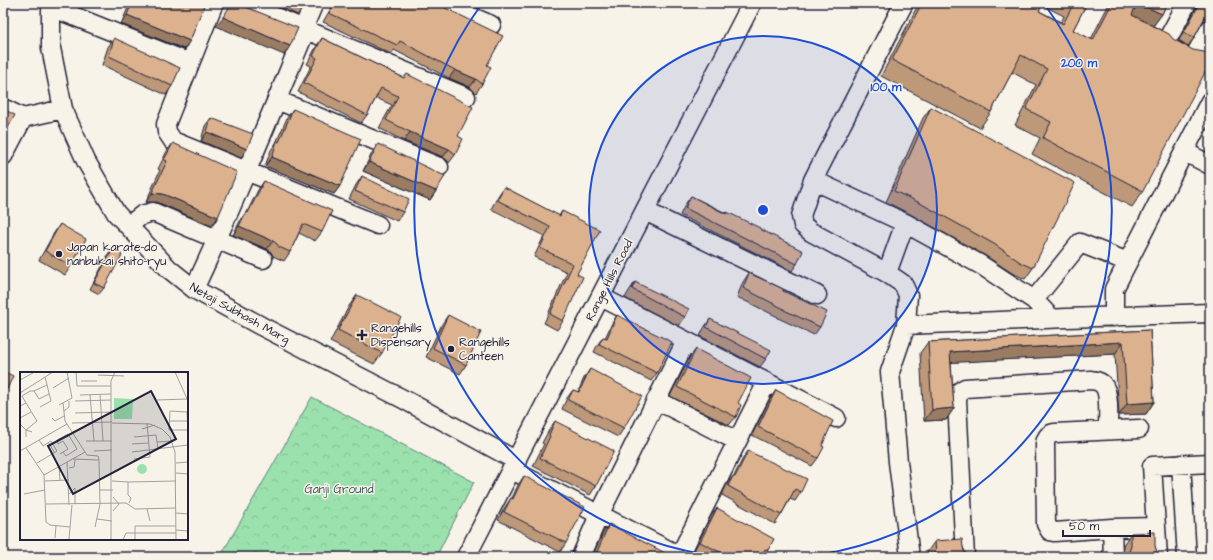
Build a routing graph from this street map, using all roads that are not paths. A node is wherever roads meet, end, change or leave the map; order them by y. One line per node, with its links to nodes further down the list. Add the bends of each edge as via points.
1 (214, 3): 12 (street)
2 (242, 3): 10 (street)
3 (314, 3): 10 (street)
4 (440, 3): 9 (street)
5 (752, 3): 25 (street, Range Hills Road)
6 (904, 3): 24 (street)
7 (1187, 3): 11 (street, via 1166,42 1167,46 1191,58)
8 (51, 5): 12 (street); 17 (street, Netaji Subhash Marg, via 51,48)
9 (491, 25)
10 (303, 29): 13 (street); 14 (street, via 302,39)
11 (1210, 29)
12 (190, 64): 23 (street, via 166,124 167,132 173,141)
13 (466, 97)
14 (277, 100): 22 (street); 23 (street)
15 (1210, 101): 19 (street)
16 (3, 108): 18 (street)
17 (63, 109): 18 (street); 28 (street, Netaji Subhash Marg, via 86,161 116,212)
18 (23, 118): 20 (street)
19 (1185, 152): 21 (street); 31 (street)
20 (3, 156)
21 (1210, 165)
22 (439, 167)
23 (247, 170): 27 (street); 29 (street)
24 (813, 180): 26 (street); 32 (street, via 801,216 803,224 811,232)
25 (645, 211): 34 (street); 35 (street, Range Hills Road)
26 (905, 224): 32 (street); 36 (street, via 981,264)
27 (378, 225)
28 (128, 226): 29 (street, via 142,215 153,212); 33 (street, Netaji Subhash Marg, via 169,269)
29 (218, 240): 30 (street); 33 (street)
30 (263, 259)
31 (1128, 262): 36 (street, via 1080,243); 38 (street, via 1114,289)
32 (887, 273): 40 (street, via 903,284 908,295)
33 (194, 289): 50 (street, Netaji Subhash Marg, via 405,400)
34 (817, 295)
35 (601, 297): 41 (street); 50 (street, Range Hills Road)
36 (1034, 300): 39 (street)
37 (1210, 313): 38 (street)
38 (1114, 317): 39 (street)
39 (1052, 319): 40 (street)
40 (906, 325): 57 (street, via 890,372)
41 (686, 341): 42 (street); 43 (street)
42 (767, 382): 44 (street); 47 (street)
43 (656, 400): 47 (street); 51 (street)
44 (836, 418)
45 (1139, 429): 46 (street)
46 (1108, 430): 53 (street, via 1055,433 1047,437 1046,524 1050,531 1054,532); 58 (street, via 1107,392 1104,385 1098,381 964,388 959,392 957,400)
47 (737, 441): 56 (street)
48 (1210, 463): 49 (street)
49 (1181, 464): 52 (street, via 1152,466); 61 (street)
50 (514, 465): 51 (street, Netaji Subhash Marg); 54 (street, Range Hills Road)
51 (599, 515): 55 (street); 56 (street, Netaji Subhash Marg)
52 (1156, 527): 53 (street); 60 (street)
53 (1112, 528): 59 (street)
54 (466, 557)
55 (581, 557)
56 (680, 557)
57 (910, 557)
58 (965, 557)
59 (1113, 557)
60 (1158, 557)
61 (1187, 557)

